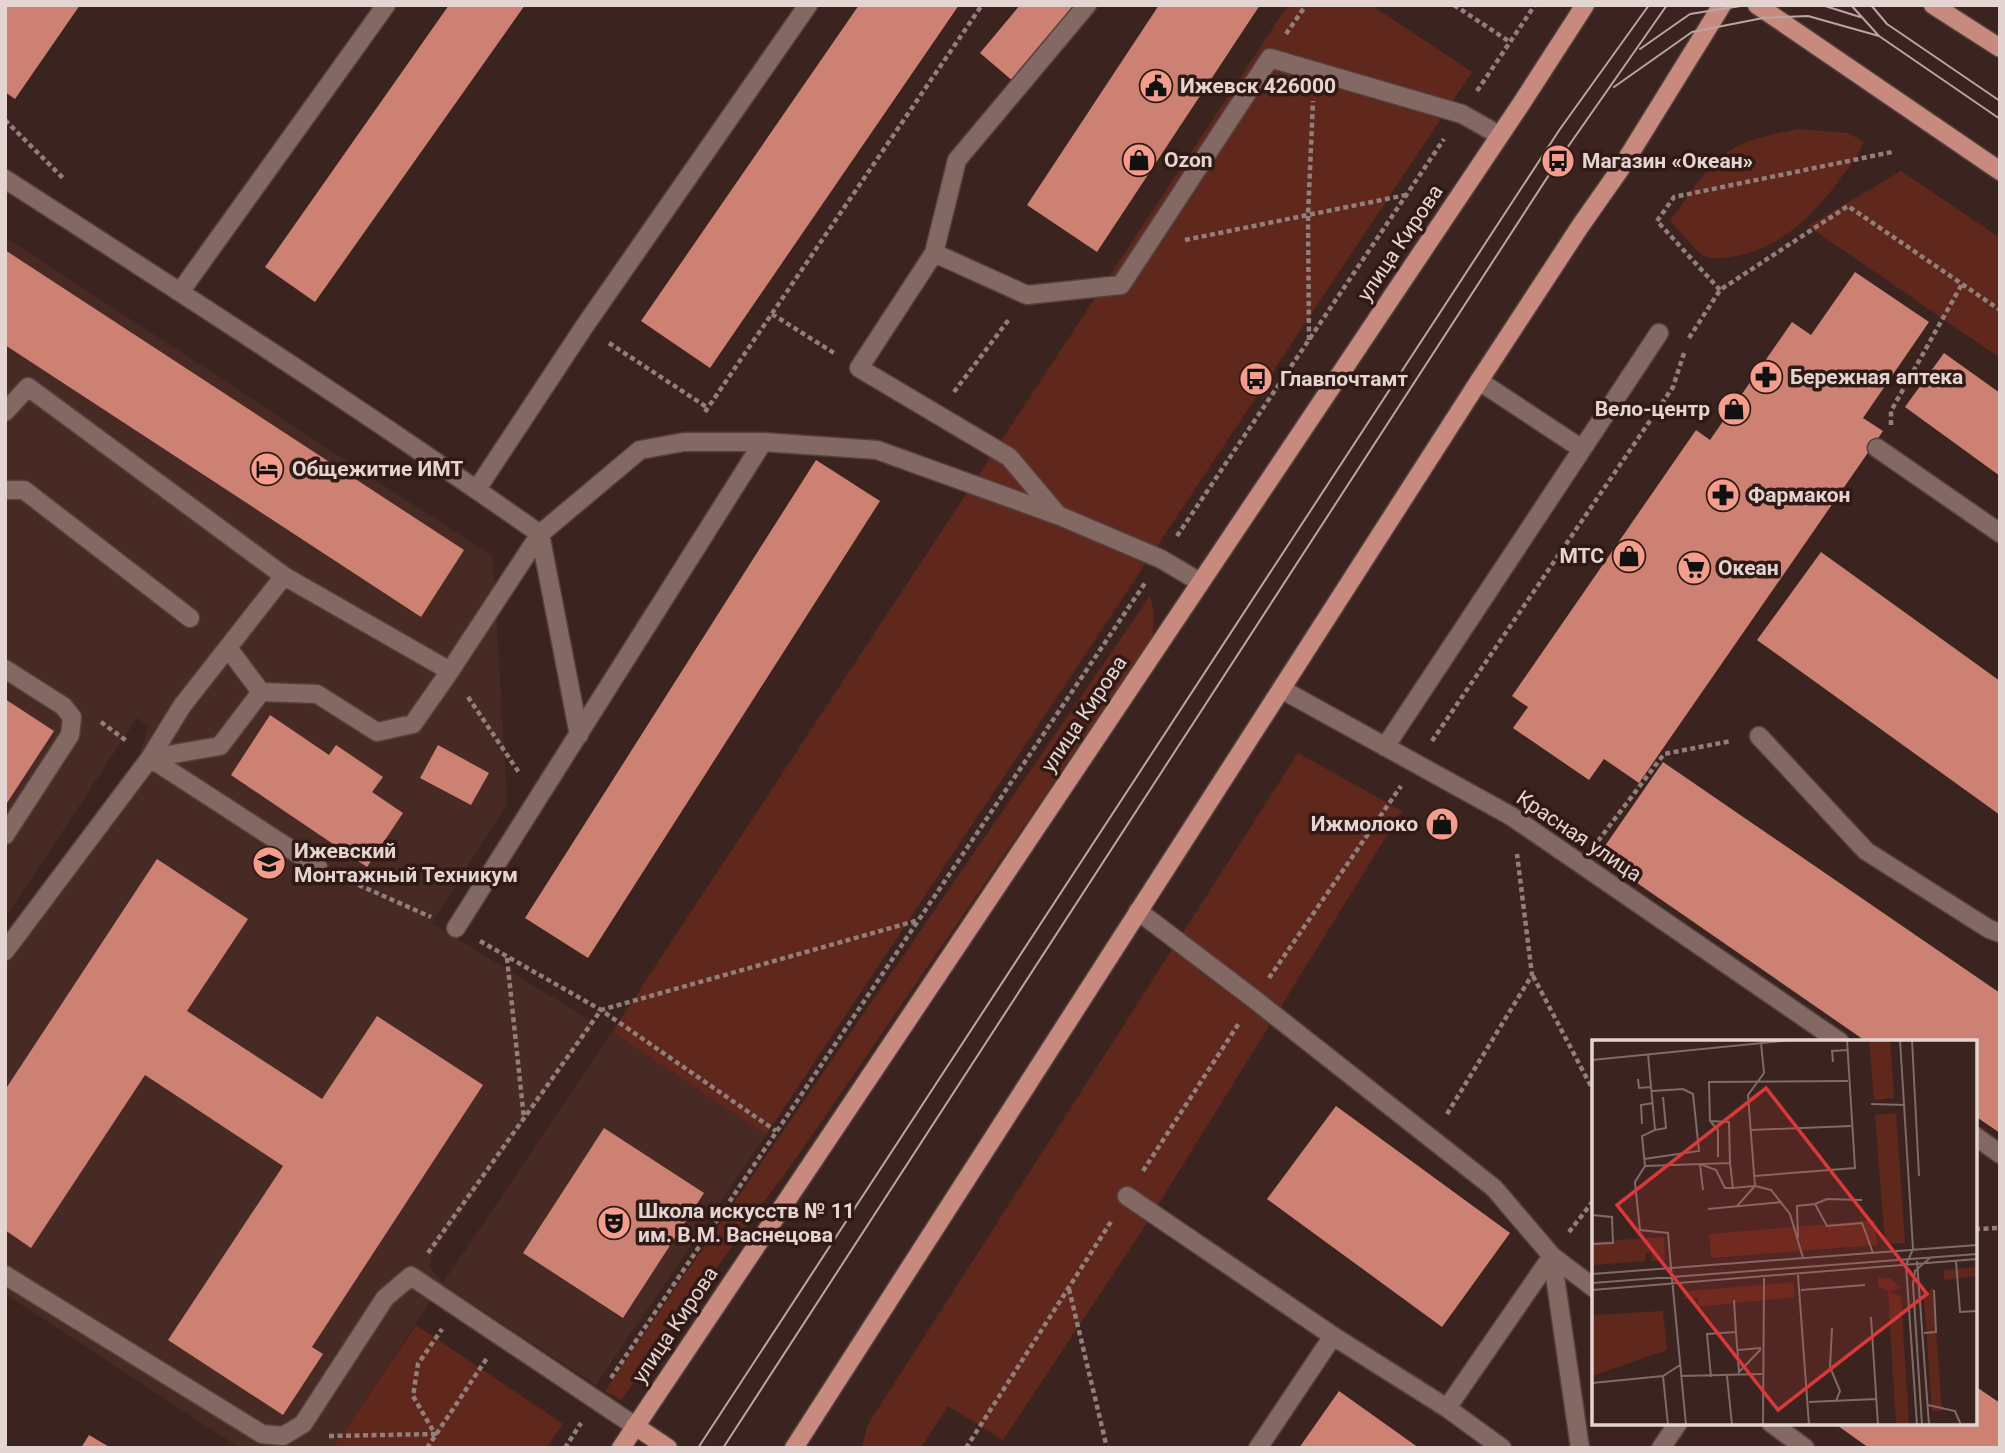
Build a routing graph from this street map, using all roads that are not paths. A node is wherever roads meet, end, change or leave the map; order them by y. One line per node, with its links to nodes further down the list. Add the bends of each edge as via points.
1 (386, 5): 13 (lane)
2 (808, 5): 20 (lane)
3 (1087, 5): 12 (lane, via 957,160)
4 (1585, 5): 9 (main road, улица Кирова)
5 (1722, 5): 15 (main road, via 1621,168)
6 (1757, 5): 10 (main road)
7 (1933, 5): 8 (main road)
8 (2000, 48)
9 (1499, 135): 12 (lane, via 1462,114 1270,58 1121,285 1027,295); 26 (main road, улица Кирова)
10 (2000, 171)
11 (5, 179): 13 (lane)
12 (934, 253): 22 (lane, via 859,368 1009,457)
13 (180, 292): 20 (lane)
14 (1659, 333): 18 (lane)
15 (1479, 381): 18 (lane); 31 (main road)
16 (5, 412): 25 (lane, via 28,387)
17 (764, 442): 22 (lane, via 877,450); 24 (lane, via 684,442 640,450); 33 (lane)
18 (1583, 449): 35 (lane)
19 (1884, 452): 23 (lane)
20 (477, 489): 24 (lane)
21 (5, 491): 27 (lane, via 24,490)
22 (1060, 516): 26 (lane, via 1161,559)
23 (2000, 533)
24 (540, 534): 30 (lane); 33 (lane)
25 (284, 576): 28 (lane); 30 (lane)
26 (1200, 582): 54 (main road, улица Кирова)
27 (190, 618)
28 (228, 648): 32 (lane); 36 (lane, via 182,706)
29 (5, 669): 37 (lane, via 72,717 70,735)
30 (450, 671): 32 (lane, via 413,723 377,732 317,694)
31 (1281, 689): 35 (lane, Красная улица); 39 (main road)
32 (261, 692): 36 (lane, via 220,746)
33 (579, 736): 40 (lane)
34 (1759, 736): 41 (lane, via 1866,850)
35 (1385, 747): 43 (lane, Красная улица, via 1511,816)
36 (150, 758): 38 (lane); 42 (lane)
37 (5, 835)
38 (318, 867)
39 (1138, 911): 47 (lane, via 1494,1188); 57 (main road)
40 (456, 928)
41 (2000, 933)
42 (5, 951)
43 (1837, 1040)
44 (1977, 1137): 45 (lane)
45 (2000, 1154)
46 (1128, 1196): 50 (lane)
47 (1552, 1256): 49 (lane); 51 (lane); 60 (lane)
48 (5, 1275): 54 (lane, via 261,1434 283,1436 303,1424 385,1298 411,1276)
49 (1592, 1286)
50 (1332, 1336): 51 (lane); 58 (lane)
51 (1447, 1408): 59 (lane)
52 (1677, 1425): 61 (lane)
53 (1775, 1425): 62 (lane)
54 (635, 1426): 55 (main road, улица Кирова); 56 (main road)
55 (621, 1448)
56 (667, 1448)
57 (794, 1448)
58 (1258, 1448)
59 (1502, 1448)
60 (1580, 1448)
61 (1661, 1448)
62 (1805, 1448)

